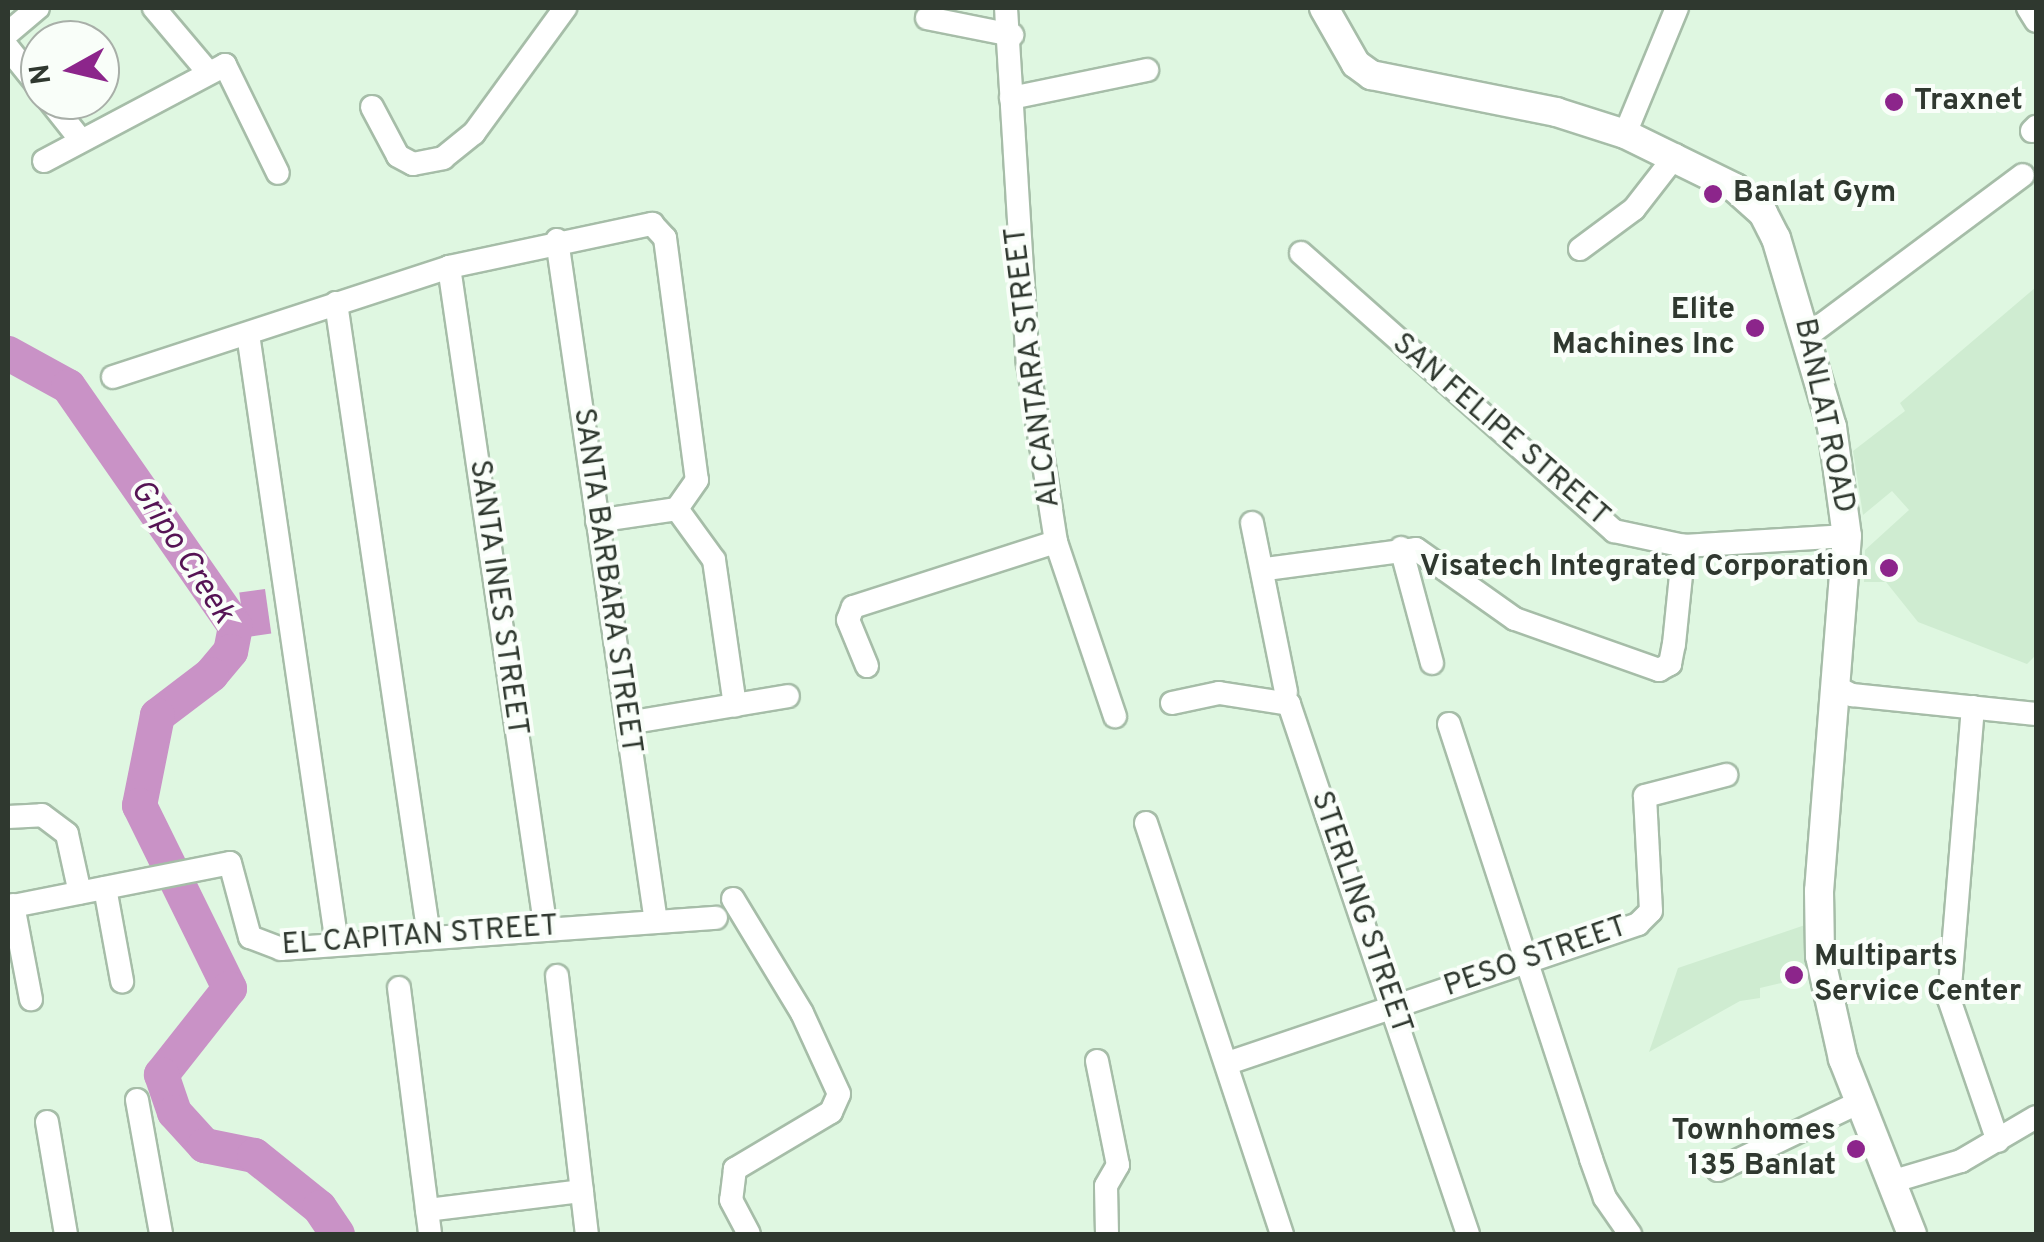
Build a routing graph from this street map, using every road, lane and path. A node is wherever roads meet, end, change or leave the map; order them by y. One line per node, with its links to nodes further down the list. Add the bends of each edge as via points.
1 (38, 8): 10 (street)
2 (154, 8): 13 (street)
3 (565, 8): 15 (street, via 474,133 442,158 413,164 398,156)
4 (1006, 8): 11 (street, ALCANTARA STREET)
5 (1324, 8): 17 (street, BANLAT ROAD, via 1359,68 1387,82 1556,112)
6 (1677, 8): 17 (street)
7 (2028, 8): 9 (street)
8 (927, 18): 11 (street)
9 (2036, 21)
10 (8, 33)
11 (1012, 35): 14 (street, ALCANTARA STREET)
12 (1147, 70): 14 (street)
13 (208, 72): 18 (street); 21 (street, via 225,64)
14 (1011, 98): 35 (street, ALCANTARA STREET, via 1028,363)
15 (372, 108)
16 (65, 120): 18 (street)
17 (1625, 134): 19 (street, BANLAT ROAD)
18 (80, 139): 20 (street)
19 (1676, 156): 24 (street, via 1634,209); 29 (street, BANLAT ROAD, via 1736,188 1763,214)
20 (44, 161)
21 (278, 173)
22 (2023, 175): 29 (street)
23 (556, 240): 26 (street); 31 (street, via 659,226 698,463 697,480); 32 (street, SANTA BARBARA STREET)
24 (1580, 249)
25 (1301, 253): 36 (street, SAN FELIPE STREET, via 1614,531)
26 (449, 267): 27 (street); 60 (street, SANTA INES STREET)
27 (336, 303): 28 (street); 61 (street)
28 (248, 334): 30 (street); 62 (street)
29 (1806, 336): 34 (street, BANLAT ROAD, via 1832,427)
30 (113, 377)
31 (677, 509): 32 (street); 45 (street, via 714,560)
32 (598, 520): 49 (street, SANTA BARBARA STREET)
33 (1252, 524): 38 (street)
34 (1848, 536): 36 (street, SAN FELIPE STREET); 41 (street, BANLAT ROAD)
35 (1056, 542): 40 (street, via 880,596 848,615); 48 (street, ALCANTARA STREET)
36 (1684, 546): 37 (street, via 1670,664 1650,670 1515,619 1416,549)
37 (1401, 548): 38 (street); 39 (street)
38 (1266, 568): 42 (street)
39 (1432, 664)
40 (868, 666)
41 (1838, 688): 46 (street); 72 (street, BANLAT ROAD, via 1819,892 1820,956 1835,1034)
42 (1286, 692)
43 (788, 696): 45 (street)
44 (1172, 703): 68 (street, STERLING STREET, via 1219,693 1290,704)
45 (735, 706): 49 (street)
46 (1973, 707): 47 (street); 75 (street, via 1949,999)
47 (2036, 714)
48 (1115, 716)
49 (627, 723): 59 (street, SANTA BARBARA STREET)
50 (1449, 724): 63 (street)
51 (1726, 775): 63 (street, PESO STREET, via 1644,796 1646,918)
52 (8, 817): 55 (street, via 42,815 68,834)
53 (1146, 823): 70 (street)
54 (105, 888): 55 (street, EL CAPITAN STREET); 62 (street, EL CAPITAN STREET, via 230,863 250,937 264,946); 65 (street)
55 (80, 893): 57 (street, EL CAPITAN STREET)
56 (733, 898): 84 (street, via 802,1013 839,1094 831,1112 735,1169 731,1200)
57 (10, 906): 67 (street)
58 (716, 918): 59 (street, EL CAPITAN STREET)
59 (656, 922): 60 (street, EL CAPITAN STREET)
60 (546, 930): 61 (street, EL CAPITAN STREET)
61 (429, 936): 62 (street, EL CAPITAN STREET)
62 (337, 944)
63 (1528, 961): 68 (street, PESO STREET); 88 (street, via 1604,1198)
64 (557, 976): 78 (street)
65 (122, 980)
66 (399, 988): 79 (street)
67 (31, 1000)
68 (1391, 1008): 70 (street, PESO STREET); 87 (street, STERLING STREET)
69 (1096, 1061): 85 (street, via 1118,1165 1106,1186)
70 (1228, 1064): 86 (street)
71 (138, 1100): 81 (street)
72 (1862, 1101): 76 (street); 77 (street, BANLAT ROAD)
73 (2036, 1117): 75 (street)
74 (47, 1122): 80 (street)
75 (1998, 1141): 77 (street, via 1960,1161)
76 (1718, 1170)
77 (1894, 1181): 89 (street, BANLAT ROAD)
78 (582, 1191): 79 (street); 83 (street)
79 (427, 1210): 82 (street)
80 (66, 1234)
81 (161, 1234)
82 (430, 1234)
83 (587, 1234)
84 (749, 1234)
85 (1108, 1234)
86 (1282, 1234)
87 (1468, 1234)
88 (1630, 1234)
89 (1912, 1234)

